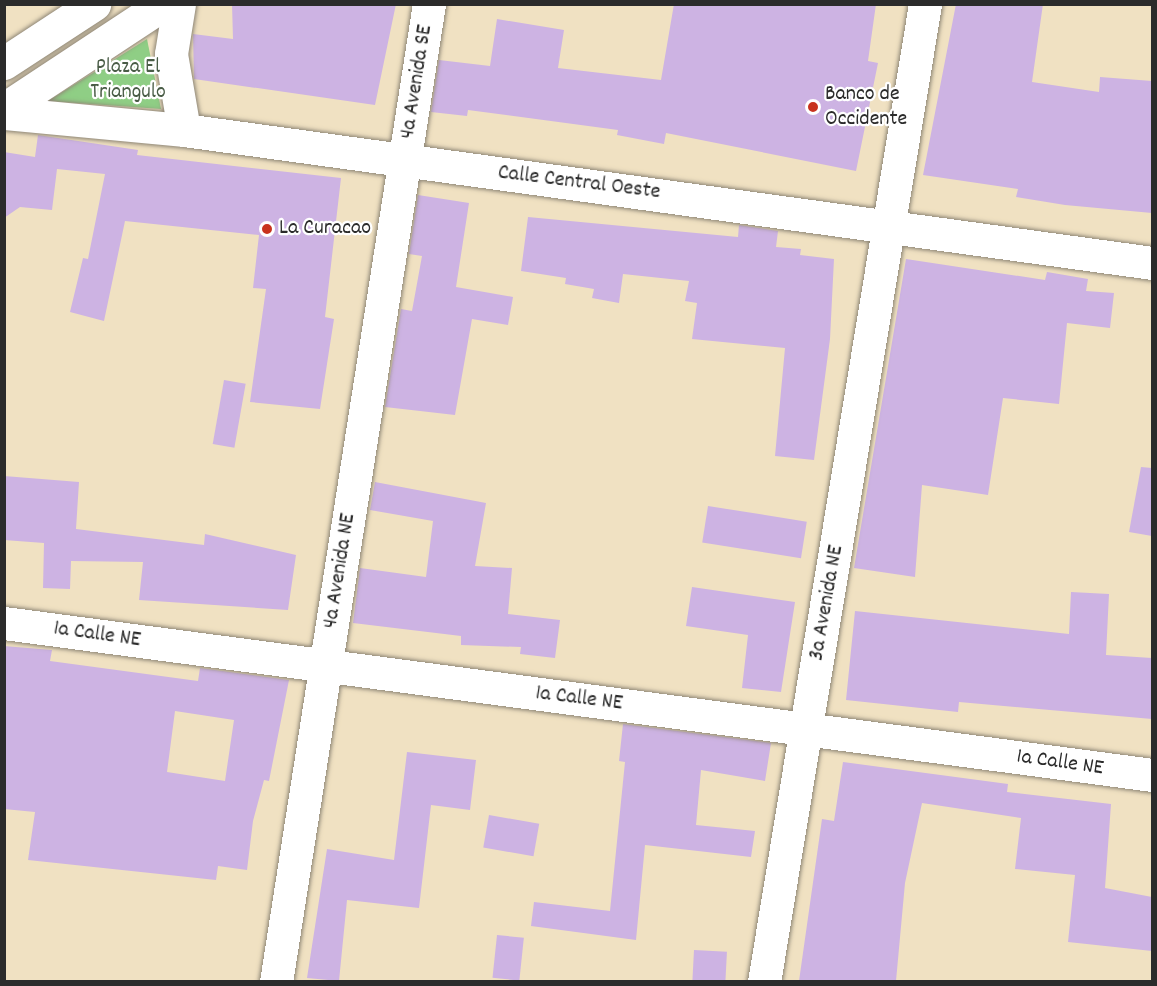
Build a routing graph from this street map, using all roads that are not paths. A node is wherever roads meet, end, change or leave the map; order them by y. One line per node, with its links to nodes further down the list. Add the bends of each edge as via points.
1 (94, 4): 6 (street)
2 (163, 4): 7 (street)
3 (179, 4): 8 (street, via 171,54)
4 (429, 4): 9 (street, 4a Avenida SE)
5 (925, 4): 10 (street, 3a Avenida NE)
6 (4, 63)
7 (4, 111): 8 (street, Calle Central Oeste)
8 (184, 130): 9 (street, Calle Central Oeste)
9 (404, 160): 10 (street, Calle Central Oeste); 13 (street, 4a Avenida NE)
10 (892, 224): 11 (street, Calle Central Oeste); 14 (street, 3a Avenida NE)
11 (1152, 263)
12 (4, 623): 13 (street, 1a Calle NE)
13 (325, 666): 14 (street, 1a Calle NE); 16 (street, 4a Avenida NE)
14 (805, 728): 15 (street, 1a Calle NE); 17 (street, 3a Avenida NE)
15 (1152, 775)
16 (276, 981)
17 (764, 981)

